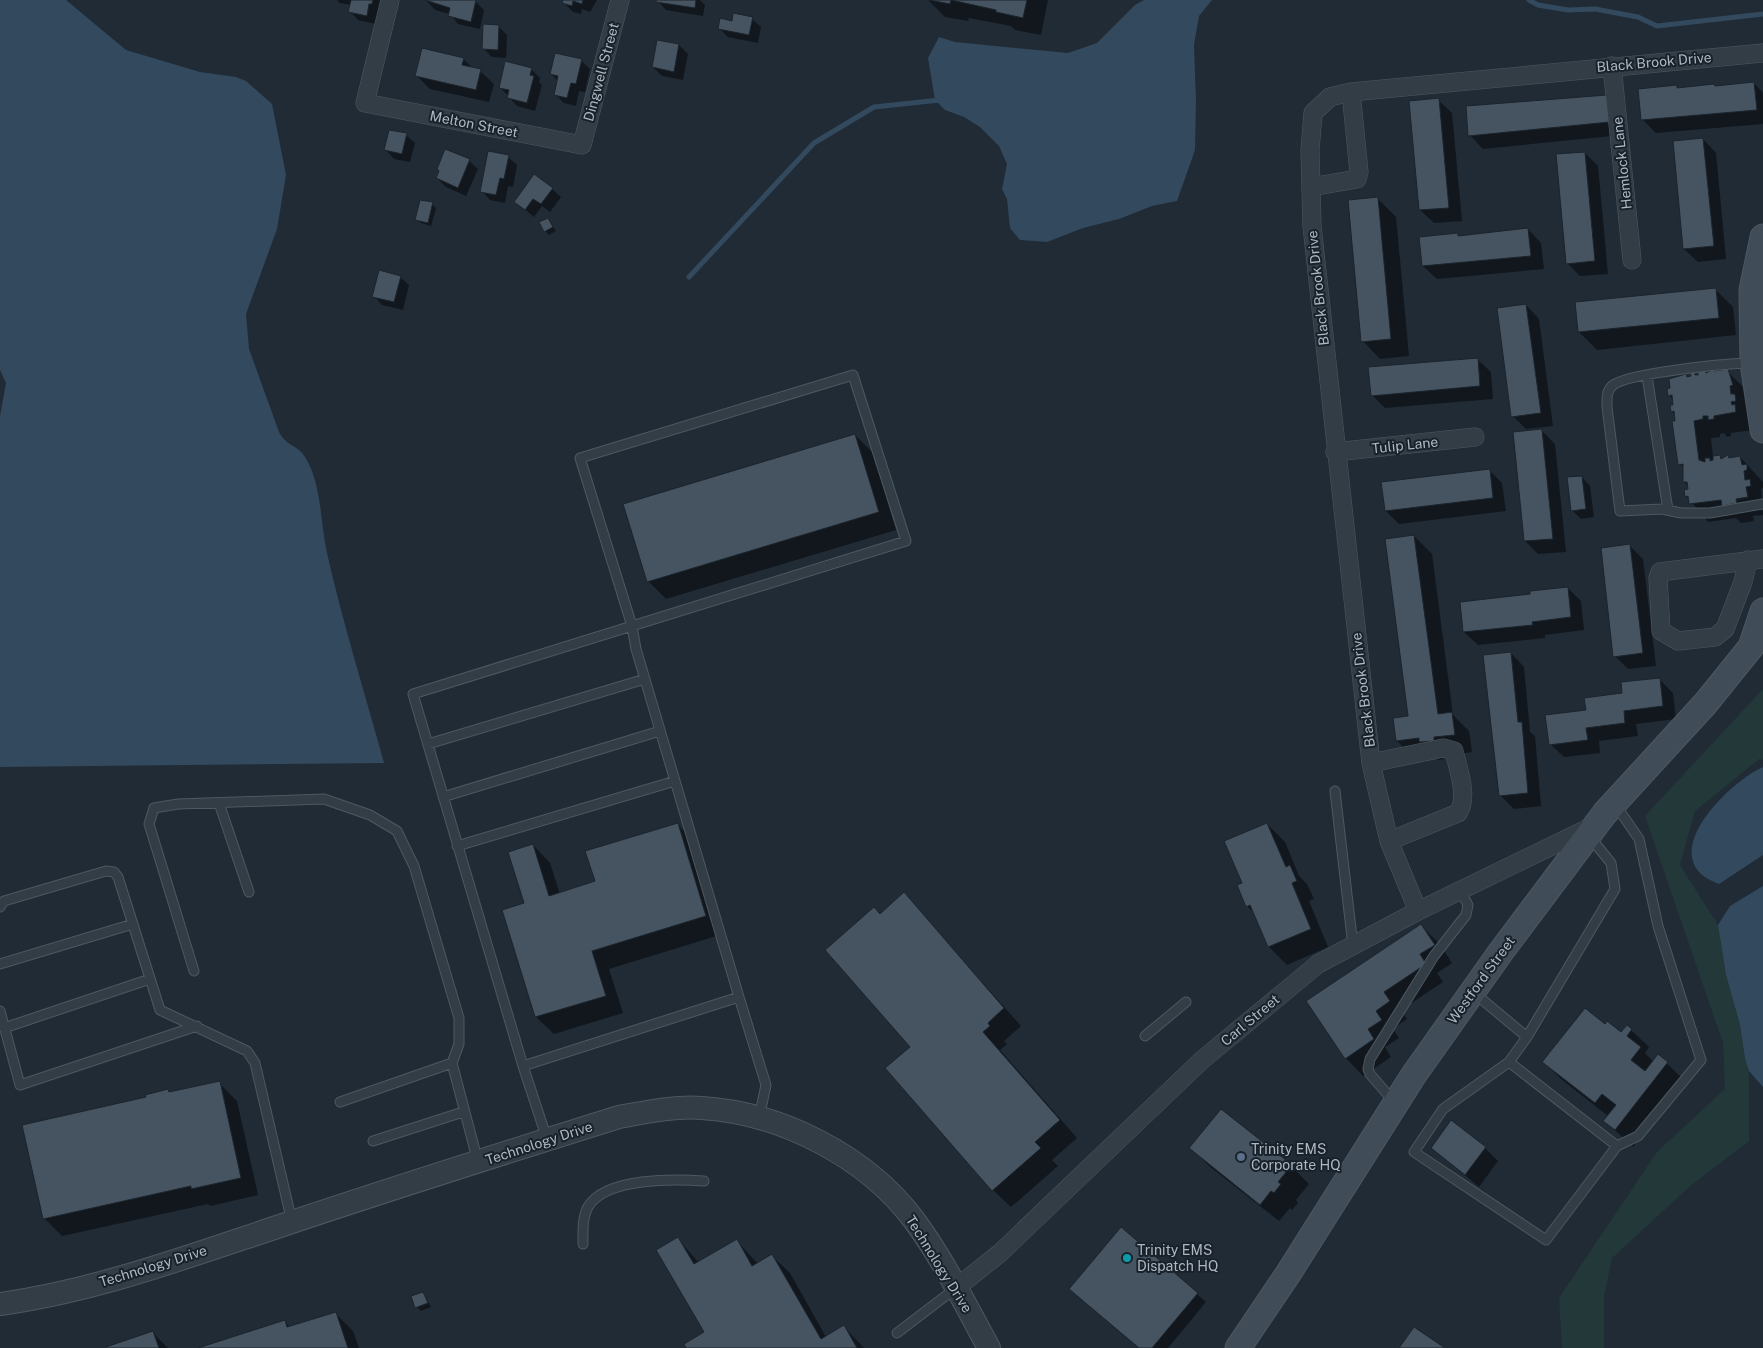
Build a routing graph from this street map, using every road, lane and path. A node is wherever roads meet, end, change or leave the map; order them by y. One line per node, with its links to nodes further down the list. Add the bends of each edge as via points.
1 (390, 0): 6 (street, Melton Street, via 365,103)
2 (620, 0): 6 (street, Dingwell Street)
3 (1763, 53): 4 (street, Black Brook Drive)
4 (1612, 66): 5 (street, Black Brook Drive); 9 (street, Hemlock Lane)
5 (1351, 92): 7 (street, Black Brook Drive, via 1330,97 1313,113); 7 (street, via 1360,172 1357,179)
6 (582, 145)
7 (1311, 187): 14 (street, Black Brook Drive, via 1312,226)
8 (1763, 237): 10 (main road, via 1752,290)
9 (1632, 260)
10 (1757, 375): 11 (lane, via 1730,364); 12 (main road)
11 (1647, 376): 16 (lane); 16 (lane, via 1614,384 1607,392 1620,511)
12 (1763, 430)
13 (1475, 437): 14 (street, Tulip Lane)
14 (1336, 452): 24 (street, Black Brook Drive)
15 (1763, 504): 16 (lane, via 1710,513)
16 (1668, 510)
17 (1756, 560): 17 (street, via 1660,572 1661,632 1678,641 1715,637 1725,629 1743,582)
18 (1763, 612): 20 (main road, Westford Street)
19 (632, 626): 19 (lane, via 906,542 853,375 580,458); 21 (lane); 23 (lane, via 413,694)
20 (1757, 648): 29 (main road, Westford Street)
21 (645, 679): 22 (lane); 23 (lane)
22 (660, 731): 25 (lane); 27 (lane)
23 (428, 744): 27 (lane)
24 (1371, 763): 31 (street, Black Brook Drive); 31 (street, via 1443,748 1454,751 1461,785 1462,806 1458,813)
25 (675, 781): 32 (lane); 43 (lane)
26 (1335, 791): 38 (lane)
27 (443, 797): 32 (lane)
28 (219, 803): 34 (lane); 40 (lane, via 154,808 149,824); 51 (lane, via 324,799 370,815 397,831 414,866 459,1018 459,1044)
29 (1614, 803): 30 (main road, Westford Street); 59 (lane, via 1639,839 1658,926 1701,1060 1638,1136)
30 (1592, 830): 33 (street, Carl Street); 42 (main road, Westford Street); 49 (lane, via 1611,863 1615,889)
31 (1389, 841): 36 (street, Black Brook Drive)
32 (457, 846): 52 (lane)
33 (1460, 890): 36 (street, Carl Street); 54 (lane, via 1468,905 1466,915 1434,956 1370,1059 1370,1074)
34 (249, 892)
35 (0, 907): 37 (lane, via 4,901 114,872)
36 (1418, 911): 38 (street, Carl Street)
37 (132, 924): 39 (lane); 41 (lane)
38 (1353, 946): 64 (street, Carl Street, via 1318,964 1202,1060 1000,1252)
39 (0, 964)
40 (194, 971)
41 (150, 979): 46 (lane, via 160,1010); 47 (lane)
42 (1472, 992): 49 (lane); 54 (main road, Westford Street)
43 (739, 997): 52 (lane); 56 (lane, via 766,1085)
44 (1186, 1002): 48 (lane)
45 (0, 1012): 47 (lane)
46 (197, 1026): 47 (lane, via 20,1085); 62 (lane, via 247,1051 255,1064)
47 (4, 1028)
48 (1145, 1036)
49 (1527, 1037): 50 (lane)
50 (1509, 1062): 59 (lane); 59 (lane, via 1443,1109 1414,1152 1546,1240)
51 (452, 1064): 53 (lane); 55 (lane)
52 (523, 1066): 57 (lane)
53 (340, 1102)
54 (1396, 1104): 68 (main road, Westford Street)
55 (463, 1112): 58 (lane); 60 (lane)
56 (759, 1118): 57 (street, Technology Drive, via 701,1108 660,1110 619,1117); 64 (street, Technology Drive, via 810,1137 849,1160 881,1186 914,1220)
57 (547, 1140): 60 (street, Technology Drive)
58 (372, 1141)
59 (1617, 1146)
60 (478, 1162): 62 (street, Technology Drive)
61 (704, 1181): 63 (lane, via 635,1182 605,1193 589,1206 583,1224)
62 (292, 1222): 65 (street, Technology Drive, via 102,1281)
63 (583, 1244)
64 (956, 1288): 66 (lane); 67 (street, Technology Drive)
65 (0, 1304)
66 (896, 1333)
67 (989, 1348)
68 (1238, 1348)

